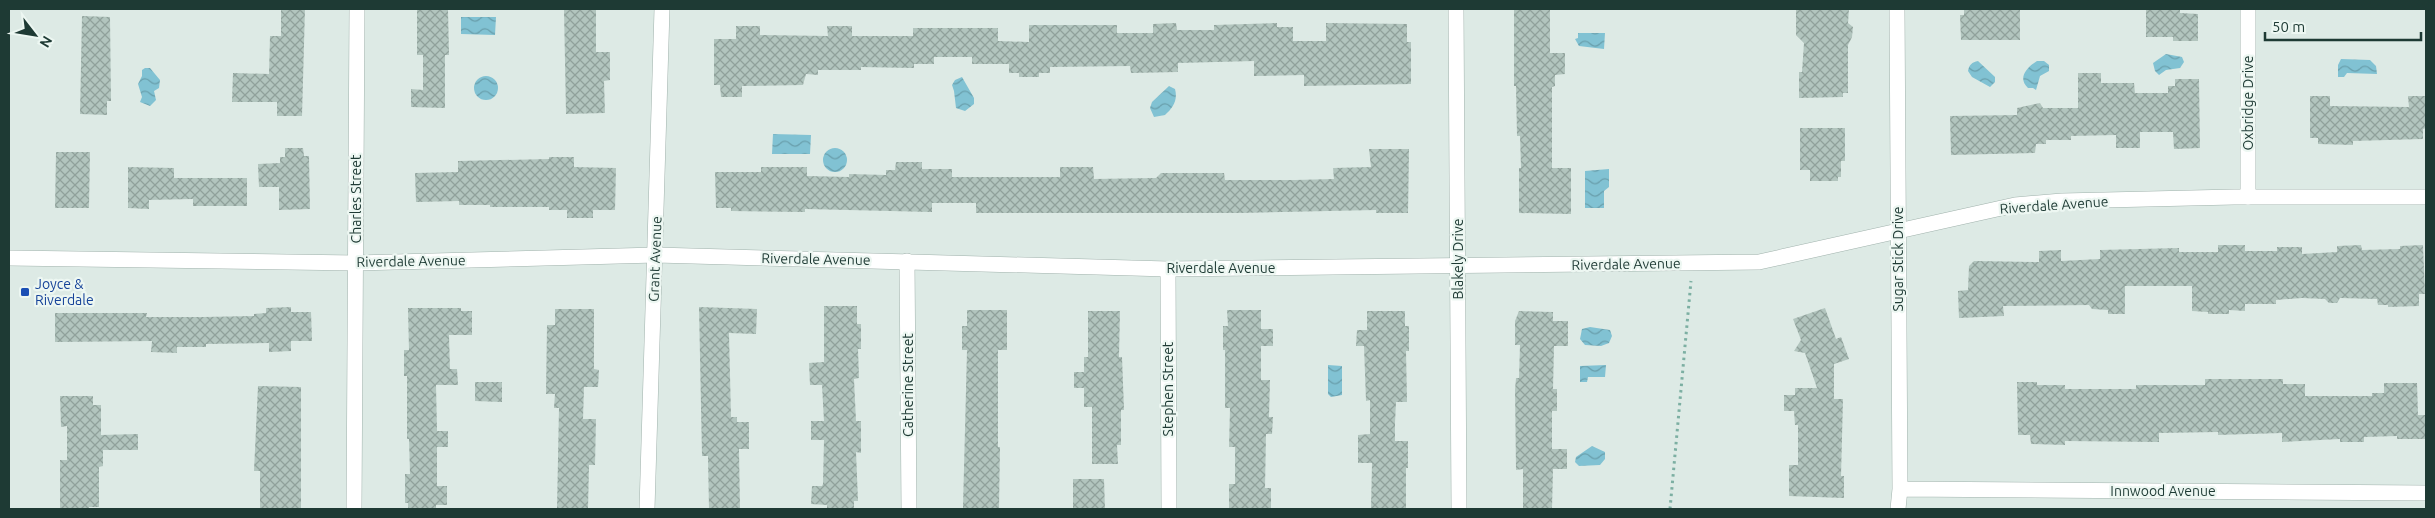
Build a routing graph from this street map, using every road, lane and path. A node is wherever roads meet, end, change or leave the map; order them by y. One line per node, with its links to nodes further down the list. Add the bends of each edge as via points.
1 (357, 9): 12 (street, Charles Street)
2 (662, 9): 9 (street, Grant Avenue)
3 (1456, 9): 14 (street, Blakely Drive)
4 (1898, 9): 8 (street, Sugar Stick Drive)
5 (2248, 9): 6 (street, Oxbridge Drive)
6 (2248, 197): 7 (street, Riverdale Avenue); 8 (street, Riverdale Avenue, via 2014,205)
7 (2426, 197)
8 (1898, 230): 13 (street, Riverdale Avenue, via 1759,262); 16 (street, Sugar Stick Drive)
9 (656, 255): 11 (street, Riverdale Avenue); 12 (street, Riverdale Avenue); 19 (street, Grant Avenue)
10 (9, 258): 12 (street, Riverdale Avenue)
11 (907, 261): 15 (street, Riverdale Avenue); 20 (street, Catherine Street)
12 (356, 263): 18 (street, Charles Street)
13 (1693, 263): 14 (street, Riverdale Avenue); 23 (path)
14 (1458, 266): 15 (street, Riverdale Avenue); 22 (street, Blakely Drive)
15 (1168, 269): 21 (street, Stephen Street)
16 (1900, 489): 17 (street, Innwood Avenue); 24 (street, Sugar Stick Drive)
17 (2426, 493)
18 (354, 509)
19 (647, 509)
20 (909, 509)
21 (1169, 509)
22 (1459, 509)
23 (1670, 509)
24 (1898, 509)

